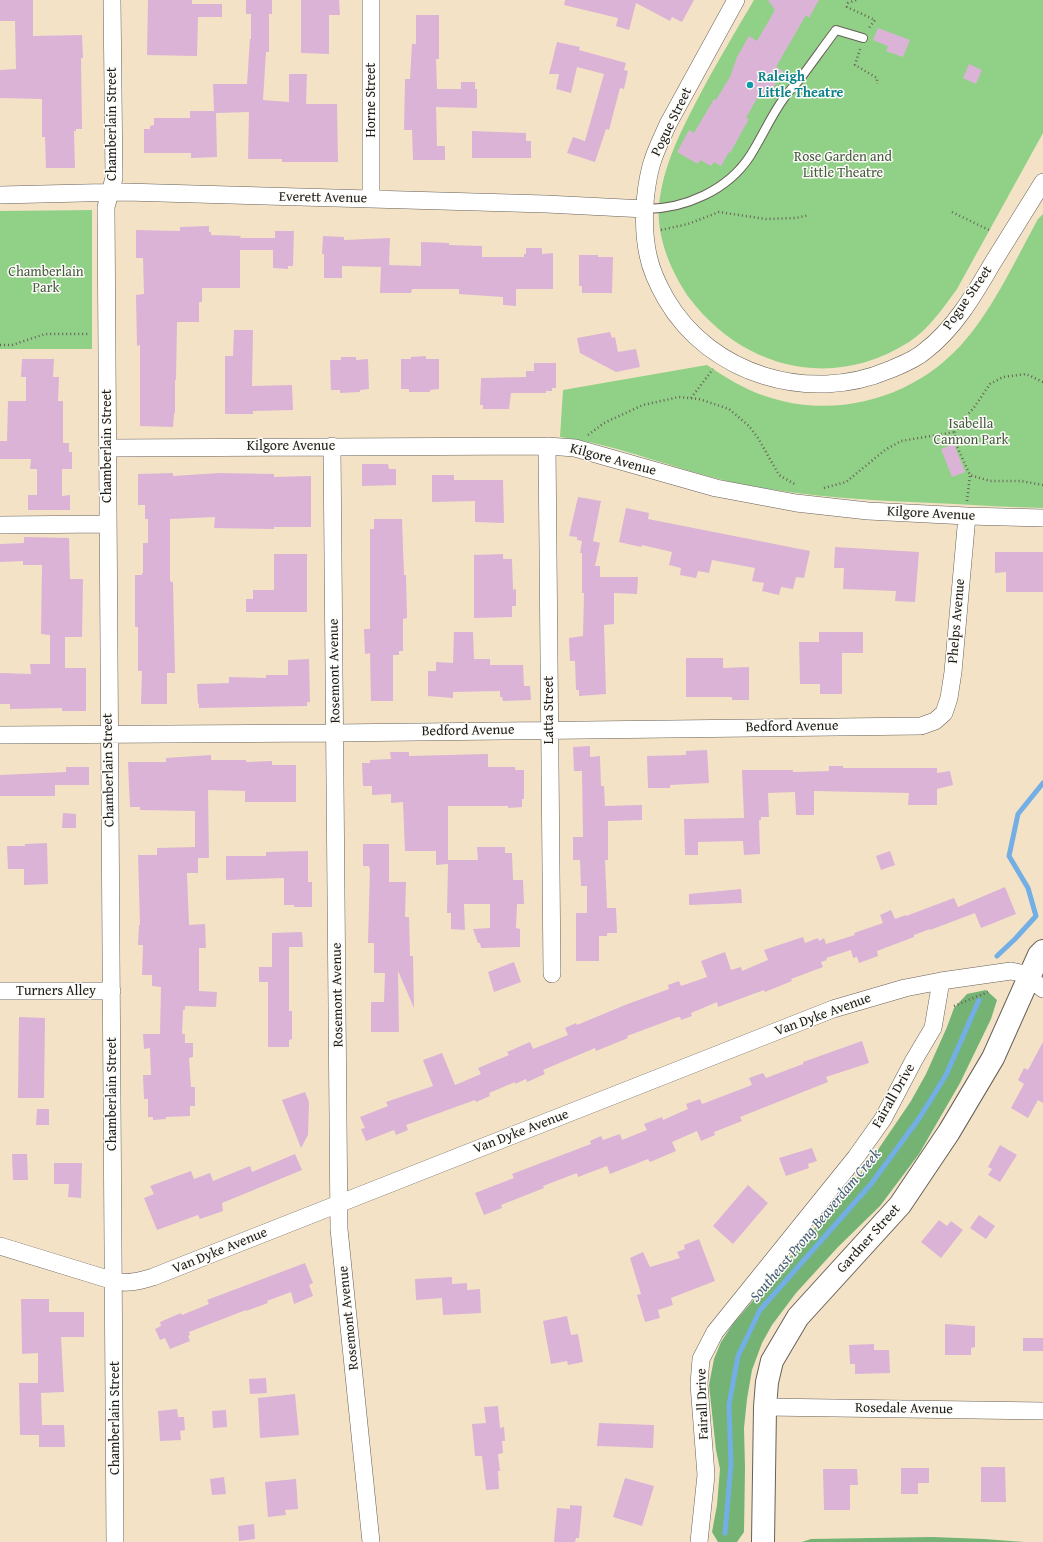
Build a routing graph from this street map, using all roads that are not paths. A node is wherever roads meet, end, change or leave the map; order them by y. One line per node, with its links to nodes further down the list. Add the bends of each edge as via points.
1 (112, 0): 6 (street, Chamberlain Street, via 114,178)
2 (371, 0): 8 (street, Horne Street)
3 (736, 0): 9 (street, Pogue Street, via 668,124 651,166)
4 (863, 38): 9 (lane, via 836,30 784,98 749,157 720,186 685,203 660,209)
5 (1043, 182): 9 (street, Pogue Street, via 962,311 925,352 905,364 879,374 852,382 823,385 795,383 748,370 724,358 687,329 672,310 652,270 645,240)
6 (111, 192): 7 (street, Everett Avenue); 8 (street, Everett Avenue); 12 (street, Chamberlain Street, via 106,207)
7 (0, 195)
8 (371, 199): 9 (street, Everett Avenue)
9 (645, 209)
10 (332, 446): 11 (street, Kilgore Avenue); 12 (street, Kilgore Avenue); 19 (street, Rosemont Avenue)
11 (547, 446): 13 (street, Kilgore Avenue, via 575,448 663,474 755,496 843,509); 18 (street, Latta Street)
12 (108, 448): 15 (street, Chamberlain Street)
13 (966, 516): 14 (street, Kilgore Avenue); 17 (street, Phelps Avenue, via 953,672 944,713)
14 (1043, 518)
15 (108, 524): 16 (street); 20 (street, Chamberlain Street)
16 (0, 525)
17 (935, 721): 18 (street, Bedford Avenue, via 921,726)
18 (549, 730): 19 (street, Bedford Avenue); 23 (street, Latta Street)
19 (335, 733): 20 (street, Bedford Avenue); 28 (street, Rosemont Avenue)
20 (109, 734): 21 (street, Bedford Avenue); 26 (street, Chamberlain Street)
21 (0, 735)
22 (1043, 951): 25 (street, Gardner Street, via 1040,955)
23 (552, 974)
24 (941, 981): 25 (street, Van Dyke Avenue, via 1018,971); 28 (street, Van Dyke Avenue, via 905,988 833,1009); 35 (street, Fairall Drive, via 934,1028 883,1119 856,1157 715,1332 701,1359 699,1384 706,1475)
25 (1036, 983): 31 (street, Gardner Street, via 949,1132 900,1205 798,1316 772,1362)
26 (112, 991): 27 (street, Turners Alley); 30 (street, Chamberlain Street)
27 (0, 992)
28 (340, 1203): 30 (street, Van Dyke Avenue, via 153,1277 134,1282); 34 (street, Rosemont Avenue, via 339,1228)
29 (0, 1246): 30 (street, Van Dyke Avenue)
30 (114, 1281): 33 (street, Chamberlain Street)
31 (765, 1408): 32 (street, Rosedale Avenue); 36 (street, Gardner Street)
32 (1043, 1411)
33 (116, 1542)
34 (372, 1542)
35 (699, 1542)
36 (763, 1542)

